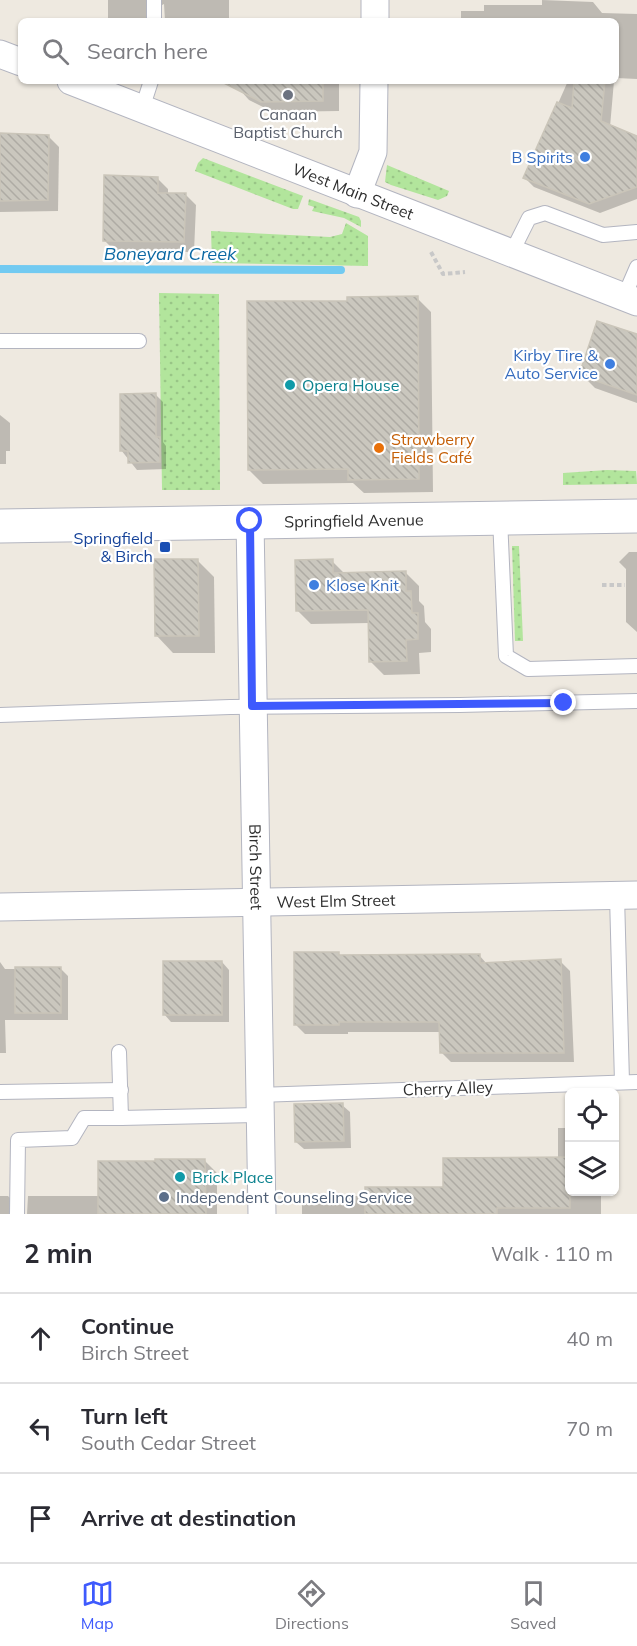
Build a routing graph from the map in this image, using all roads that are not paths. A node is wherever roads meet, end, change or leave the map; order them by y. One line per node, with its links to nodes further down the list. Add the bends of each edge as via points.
1 (154, 0): 3 (lane)
2 (375, 0): 4 (street)
3 (154, 18)
4 (375, 18)
5 (0, 54): 6 (street)
6 (18, 61)
7 (78, 84): 10 (street, West Main Street)
8 (150, 84): 10 (lane)
9 (374, 84): 11 (street, via 373,152)
10 (142, 109): 11 (street, West Main Street)
11 (357, 194): 13 (street, West Main Street)
12 (637, 232): 13 (lane, via 603,235 545,213 529,218)
13 (511, 254): 15 (street, West Main Street)
14 (637, 267): 15 (lane)
15 (630, 300)
16 (0, 341): 17 (lane)
17 (139, 341)
18 (637, 516): 19 (street, Springfield Avenue)
19 (500, 518): 20 (street, Springfield Avenue); 22 (lane, via 506,656 528,669)
20 (250, 521): 21 (street, Springfield Avenue); 24 (street, Birch Street)
21 (0, 526)
22 (637, 666)
23 (637, 701): 24 (lane)
24 (252, 706): 25 (lane); 27 (street, Birch Street)
25 (0, 715)
26 (627, 896): 27 (street, West Elm Street); 30 (lane)
27 (256, 902): 28 (street, West Elm Street); 34 (street, Birch Street)
28 (0, 907)
29 (119, 1052): 32 (lane)
30 (622, 1082): 31 (lane, Cherry Alley); 34 (lane, Cherry Alley)
31 (637, 1082)
32 (121, 1090): 33 (lane); 35 (lane)
33 (0, 1092)
34 (259, 1105): 35 (lane, Cherry Alley); 37 (street, Birch Street)
35 (121, 1118): 36 (lane, Cherry Alley, via 84,1118 72,1138 18,1140)
36 (17, 1214)
37 (262, 1214)

